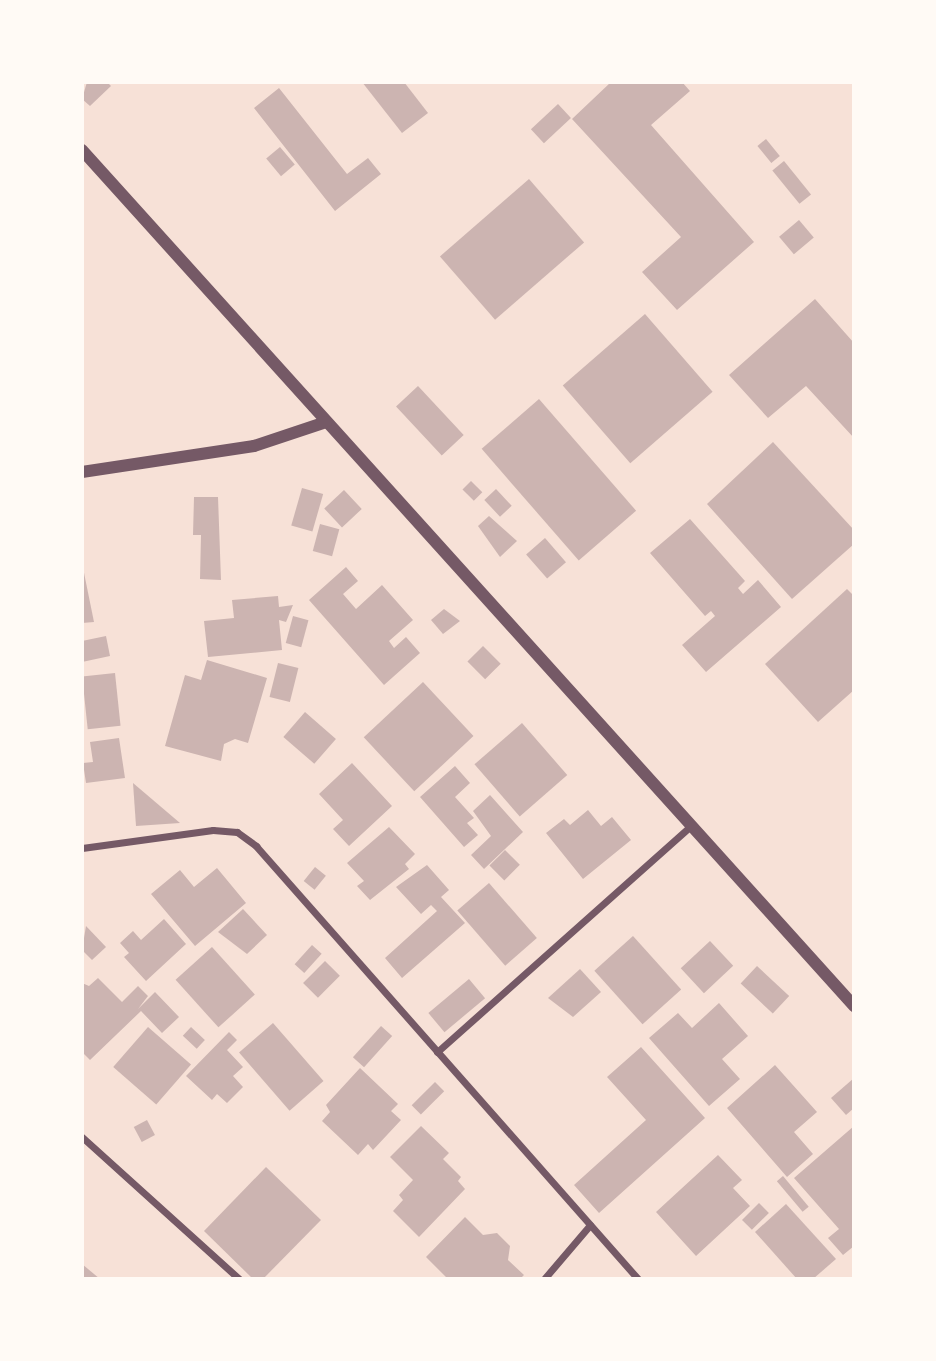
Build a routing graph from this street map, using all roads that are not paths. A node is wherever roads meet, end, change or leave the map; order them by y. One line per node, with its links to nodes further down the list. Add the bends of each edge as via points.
1 (82, 150): 2 (street)
2 (326, 422): 3 (street, via 254,446); 4 (street)
3 (82, 472)
4 (692, 825): 6 (street); 7 (street)
5 (82, 848): 7 (street, via 213,830 237,832 256,846)
6 (854, 1006)
7 (438, 1052): 9 (street)
8 (82, 1137): 10 (street)
9 (590, 1225): 11 (street); 12 (street)
10 (239, 1279)
11 (544, 1279)
12 (638, 1279)

